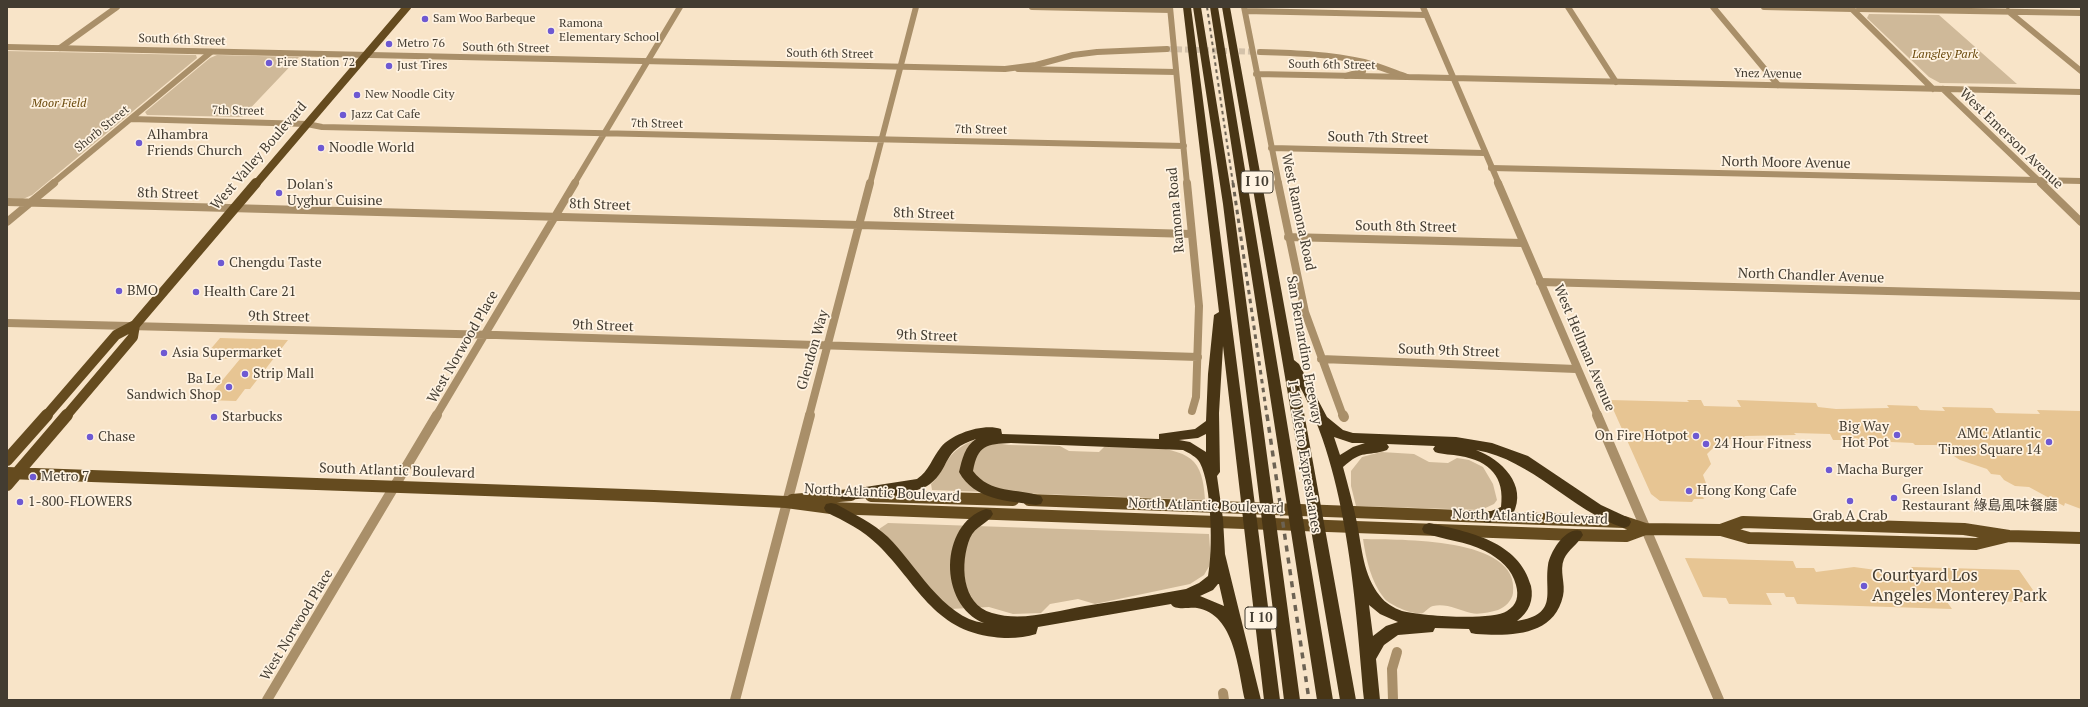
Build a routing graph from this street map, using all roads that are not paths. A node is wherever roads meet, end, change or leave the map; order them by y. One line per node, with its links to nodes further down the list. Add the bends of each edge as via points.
1 (117, 7): 22 (street)
2 (407, 7): 27 (main road, West Valley Boulevard)
3 (680, 7): 29 (street, West Norwood Place)
4 (916, 7): 30 (street, Glendon Way)
5 (1032, 7): 15 (street)
6 (1186, 7): 65 (highway, I 10)
7 (1197, 7): 107 (highway, via 1228,204)
8 (1214, 7): 108 (highway, I-10 Metro ExpressLanes)
9 (1226, 7): 71 (highway, San Bernardino Freeway / I 10)
10 (1423, 7): 20 (street, West Hellman Avenue)
11 (1568, 7): 39 (street)
12 (1713, 7): 40 (street)
13 (1764, 7): 16 (street)
14 (2002, 7): 18 (street)
15 (1170, 8): 34 (street, Ramona Road)
16 (1856, 8): 18 (street); 41 (street)
17 (1244, 9): 20 (street); 35 (street, West Ramona Road)
18 (2008, 12): 19 (street); 33 (street)
19 (2081, 13)
20 (1426, 15): 38 (street, West Hellman Avenue)
21 (7, 47): 22 (street, South 6th Street)
22 (60, 48): 24 (street, South 6th Street)
23 (1166, 49): 26 (street, South 6th Street, via 1124,49)
24 (211, 52): 27 (street, South 6th Street); 44 (street, Shorb Street)
25 (1260, 52): 28 (street, South 6th Street, via 1300,53)
26 (1073, 55): 31 (street, South 6th Street, via 1036,65); 32 (street, via 1064,59 1064,62)
27 (366, 56): 29 (street, South 6th Street); 45 (main road, West Valley Boulevard)
28 (1351, 59): 36 (street, via 1359,63 1363,71); 37 (street, South 6th Street)
29 (648, 62): 30 (street, South 6th Street); 46 (street, West Norwood Place)
30 (900, 67): 31 (street, South 6th Street); 47 (street, Glendon Way)
31 (1005, 69): 32 (street, South 6th Street)
32 (1075, 70): 34 (street, South 6th Street)
33 (2081, 71)
34 (1176, 72): 48 (street, Ramona Road)
35 (1256, 74): 36 (street, South 6th Street); 49 (street, West Ramona Road)
36 (1346, 76): 37 (street, South 6th Street)
37 (1408, 77): 38 (street, South 6th Street)
38 (1454, 78): 39 (street, Ynez Avenue); 50 (street, West Hellman Avenue)
39 (1616, 82): 40 (street, Ynez Avenue)
40 (1778, 85): 41 (street, Ynez Avenue)
41 (1933, 88): 42 (street, Ynez Avenue)
42 (1943, 89): 43 (street, Ynez Avenue); 52 (street, West Emerson Avenue)
43 (2081, 92)
44 (131, 119): 45 (street, 7th Street); 55 (street, Shorb Street)
45 (307, 124): 46 (street, 7th Street, via 322,127); 56 (main road, West Valley Boulevard)
46 (604, 133): 47 (street, 7th Street); 57 (street, West Norwood Place)
47 (881, 139): 48 (street, 7th Street); 60 (street, Glendon Way)
48 (1184, 146): 61 (street, Ramona Road)
49 (1271, 148): 50 (street, South 7th Street); 62 (street, West Ramona Road)
50 (1484, 153): 51 (street, West Hellman Avenue)
51 (1491, 168): 52 (street, North Moore Avenue); 63 (street, West Hellman Avenue)
52 (2039, 182): 53 (street, North Moore Avenue); 59 (street, West Emerson Avenue)
53 (2081, 182)
54 (7, 202): 55 (street, 8th Street)
55 (31, 203): 56 (street, 8th Street); 58 (street, Shorb Street)
56 (234, 208): 57 (street, 8th Street); 68 (main road, West Valley Boulevard)
57 (555, 217): 60 (street, 8th Street); 69 (street, West Norwood Place)
58 (7, 222)
59 (2081, 222)
60 (859, 225): 61 (street, 8th Street); 70 (street, Glendon Way, via 846,282)
61 (1192, 234): 72 (street, Ramona Road, via 1199,306)
62 (1288, 237): 63 (street, South 8th Street); 73 (street, West Ramona Road, via 1305,312)
63 (1522, 243): 64 (street, West Hellman Avenue)
64 (1540, 282): 66 (street, North Chandler Avenue); 74 (street, West Hellman Avenue)
65 (1222, 296): 78 (highway, via 1214,358); 106 (highway, I 10)
66 (2081, 296)
67 (7, 323): 68 (street, 9th Street)
68 (135, 325): 69 (street, 9th Street); 79 (main road, West Valley Boulevard, via 116,336); 81 (main road, West Valley Boulevard, via 133,337)
69 (484, 335): 70 (street, 9th Street); 83 (street, West Norwood Place)
70 (827, 346): 72 (street, 9th Street); 87 (street, Glendon Way)
71 (1288, 356): 77 (highway); 109 (highway, San Bernardino Freeway / I 10)
72 (1198, 357): 75 (street, Ramona Road, via 1196,397)
73 (1321, 359): 74 (street, South 9th Street); 76 (street, West Ramona Road)
74 (1576, 369): 93 (street, West Hellman Avenue)
75 (1192, 411)
76 (1344, 417)
77 (1322, 419): 80 (highway); 91 (highway, via 1338,433 1352,438 1456,442 1492,448 1523,460 1596,509)
78 (1211, 424): 84 (highway); 85 (highway, via 1198,433 1167,438 1052,432 987,432 960,440 947,449 935,471 921,483)
79 (7, 460)
80 (1337, 465): 90 (highway, via 1348,454 1358,449 1374,447 1472,453 1487,460 1502,474 1509,486 1508,510); 99 (highway)
81 (12, 473): 82 (main road, West Valley Boulevard); 83 (main road, South Atlantic Boulevard)
82 (7, 485)
83 (396, 486): 87 (main road, South Atlantic Boulevard); 103 (street, West Norwood Place)
84 (1214, 494): 86 (highway, via 1206,462 1196,450 1185,445 1004,438 989,439 976,445 968,455 966,472 983,489); 98 (highway)
85 (846, 495): 86 (main road, North Atlantic Boulevard); 87 (main road, North Atlantic Boulevard, via 810,496)
86 (1036, 500): 90 (main road, North Atlantic Boulevard)
87 (786, 502): 88 (main road, North Atlantic Boulevard); 104 (street, Glendon Way)
88 (831, 508): 89 (main road, North Atlantic Boulevard); 100 (highway, via 866,527 884,542 939,607 959,621 979,630 998,633 1024,630 1181,602 1201,602 1227,619)
89 (986, 514): 92 (main road, North Atlantic Boulevard); 98 (highway, via 970,526 962,540 957,577 962,598 976,613 997,622 1024,623 1188,595 1204,588 1215,576)
90 (1489, 518): 91 (main road, North Atlantic Boulevard)
91 (1624, 522): 93 (main road, North Atlantic Boulevard)
92 (1429, 529): 95 (main road, North Atlantic Boulevard); 99 (highway, via 1472,538 1492,547 1514,563 1524,579 1526,595 1521,609 1508,618 1483,621 1422,621 1396,616 1380,607 1369,592)
93 (1645, 529): 94 (main road, North Atlantic Boulevard); 95 (main road, North Atlantic Boulevard, via 1626,536); 112 (street, West Hellman Avenue)
94 (1721, 530): 96 (main road, North Atlantic Boulevard, via 1743,522 1964,529); 96 (main road, North Atlantic Boulevard, via 1749,538 1960,544 1976,544)
95 (1576, 535): 102 (highway, via 1556,561 1554,606 1546,618 1528,626 1500,629 1396,629 1382,635)
96 (2009, 536): 97 (main road, North Atlantic Boulevard)
97 (2081, 538)
98 (1218, 542): 100 (highway)
99 (1353, 546): 102 (highway)
100 (1240, 645): 105 (highway)
101 (1397, 652): 111 (street, via 1392,661)
102 (1368, 658): 110 (highway)
103 (267, 700)
104 (735, 700)
105 (1253, 700)
106 (1272, 700)
107 (1292, 700)
108 (1325, 700)
109 (1348, 700)
110 (1372, 700)
111 (1393, 700)
112 (1719, 700)

